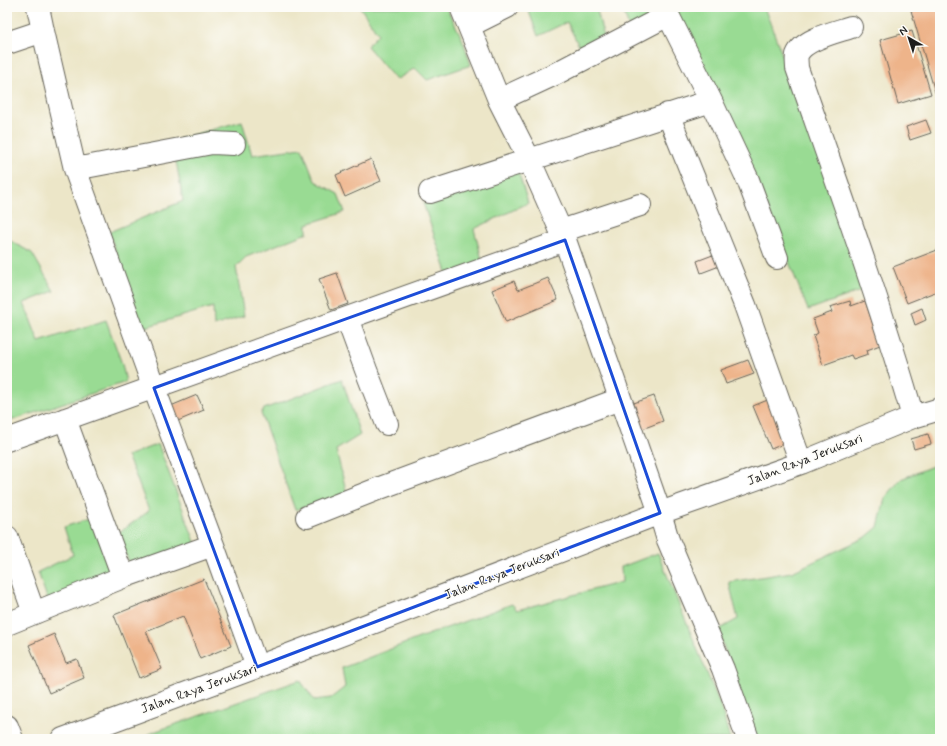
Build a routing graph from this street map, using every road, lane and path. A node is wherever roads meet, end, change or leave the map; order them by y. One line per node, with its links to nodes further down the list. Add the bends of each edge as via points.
1 (38, 7): 6 (street)
2 (506, 7): 4 (street)
3 (666, 11): 8 (street, via 555,74); 9 (street)
4 (465, 16): 8 (street)
5 (851, 27): 22 (street, via 814,40 802,48 796,56 797,68 864,260)
6 (43, 32): 7 (street); 13 (street)
7 (7, 43)
8 (499, 100): 12 (street)
9 (711, 101): 10 (street); 17 (street, via 748,180)
10 (668, 114): 12 (street); 26 (street, via 745,305)
11 (234, 144): 13 (street, via 212,143)
12 (529, 159): 14 (street); 16 (street)
13 (75, 169): 19 (street)
14 (430, 192)
15 (640, 205): 16 (street)
16 (563, 235): 18 (street); 20 (street)
17 (777, 258)
18 (347, 318): 19 (street); 24 (street)
19 (154, 388): 23 (street); 30 (street)
20 (620, 399): 27 (street); 28 (street)
21 (940, 409): 22 (street, Jalan Raya Jeruksari)
22 (913, 417): 26 (street, Jalan Raya Jeruksari)
23 (65, 419): 25 (street); 31 (street)
24 (388, 424)
25 (7, 440)
26 (801, 463): 28 (street, Jalan Raya Jeruksari)
27 (307, 517)
28 (664, 525): 34 (street, Jalan Raya Jeruksari); 38 (street, via 723,669)
29 (7, 537): 32 (street)
30 (213, 545): 31 (street); 34 (street)
31 (123, 577): 32 (street)
32 (34, 613): 33 (street)
33 (7, 624)
34 (257, 667): 37 (street, Jalan Raya Jeruksari)
35 (7, 726): 36 (street)
36 (12, 739)
37 (63, 739)
38 (748, 739)

